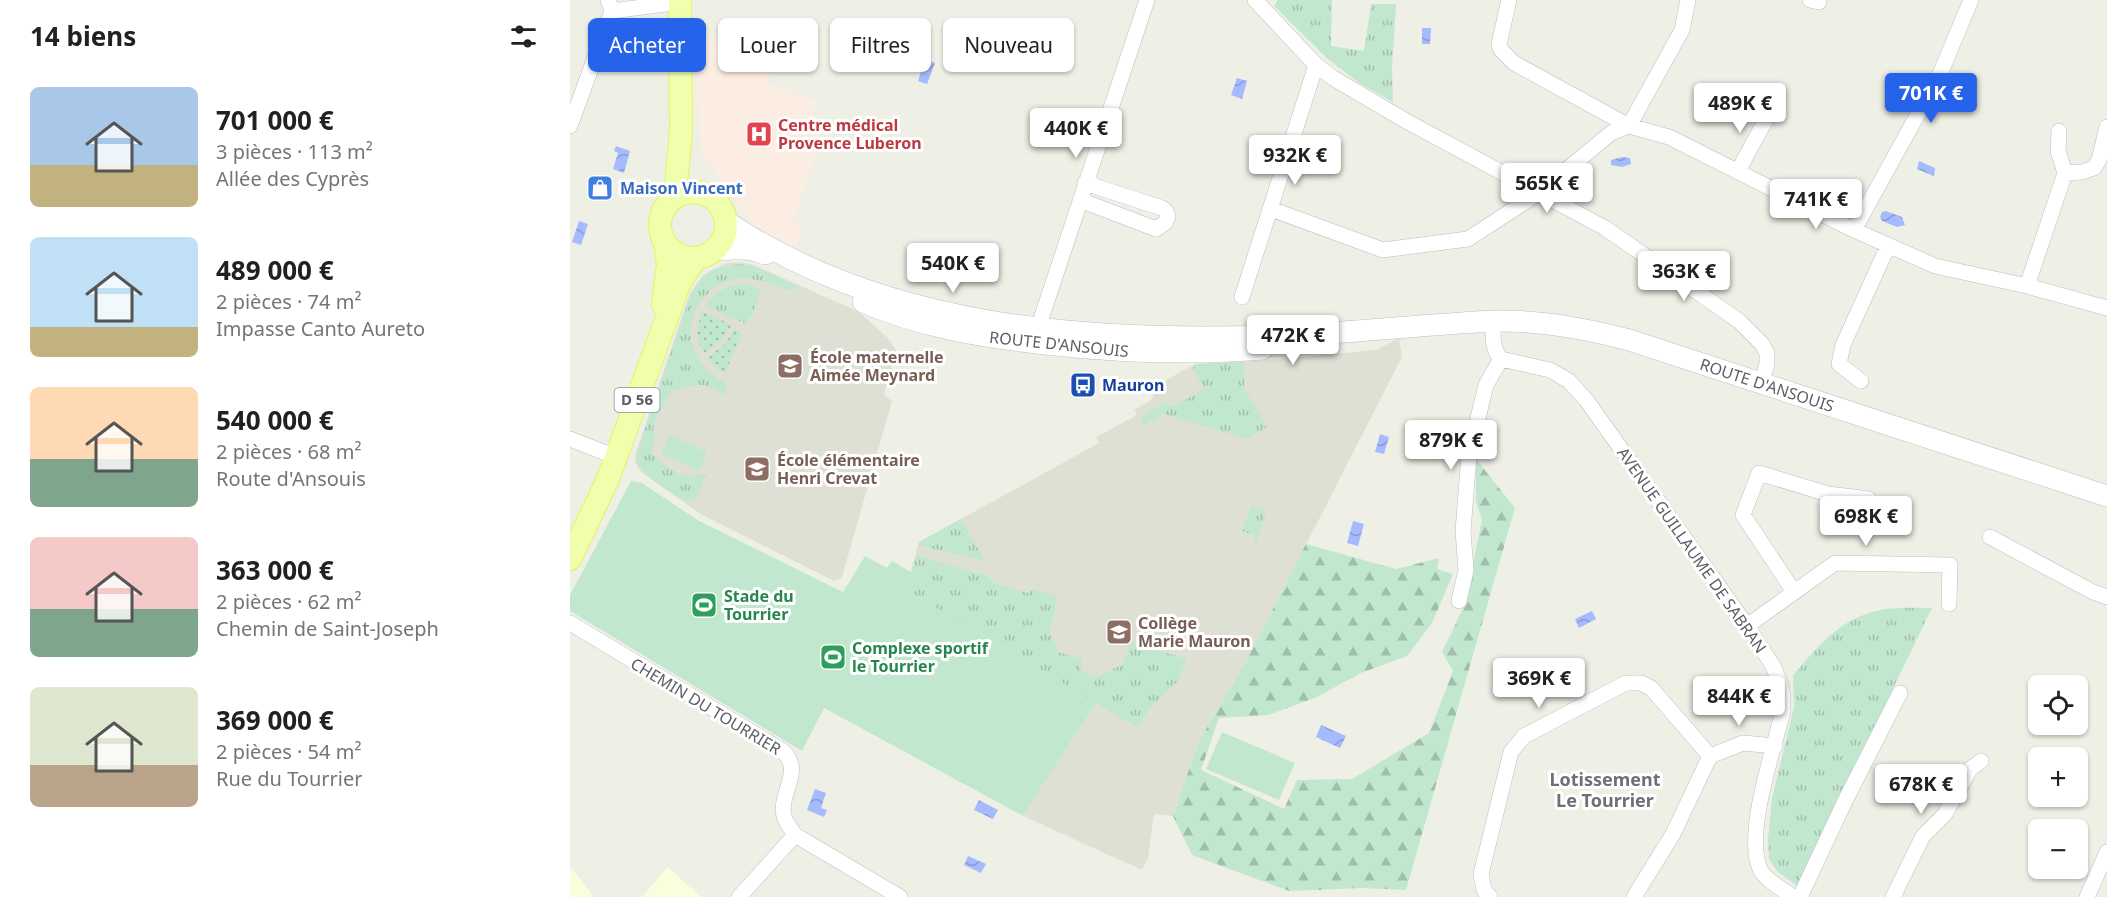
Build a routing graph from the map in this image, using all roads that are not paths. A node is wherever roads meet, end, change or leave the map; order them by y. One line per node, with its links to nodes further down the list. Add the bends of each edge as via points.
1 (1147, 0): 17 (street)
2 (1255, 0): 8 (street)
3 (1509, 0): 11 (street, via 1499,44 1507,58)
4 (1688, 0): 11 (street, via 1683,30)
5 (1971, 0): 24 (street, via 1940,74)
6 (681, 1): 7 (street); 13 (main road)
7 (610, 5): 10 (street)
8 (1316, 65): 18 (street, via 1406,121); 22 (street)
9 (1770, 112): 15 (street)
10 (570, 126)
11 (1629, 126): 15 (street, via 1669,137); 18 (street, via 1611,133)
12 (2107, 127): 16 (street, via 2094,168)
13 (681, 130): 19 (main road, via 688,160); 20 (main road)
14 (2059, 131): 16 (street, via 2058,151)
15 (1738, 171): 24 (street)
16 (2065, 173): 28 (street)
17 (1085, 183): 21 (street); 21 (street, via 1162,208 1168,217 1156,229)
18 (1540, 192): 22 (street, via 1467,239 1383,250); 37 (street, via 1605,228 1738,321 1767,353)
19 (707, 194): 20 (main road, via 689,191); 23 (main road, via 720,205)
20 (672, 198): 25 (main road, via 661,214)
21 (1080, 200): 32 (street)
22 (1271, 209): 29 (street)
23 (726, 222): 27 (main road, via 722,241); 32 (street, ROUTE D'ANSOUIS, via 795,262 852,285 944,312)
24 (1854, 230): 26 (street)
25 (665, 243): 27 (main road, via 678,255); 33 (main road, D 56, via 667,281)
26 (1888, 246): 28 (street, via 1935,266); 36 (street, via 1839,364)
27 (706, 254): 33 (main road, D 56, via 680,282); 34 (street, ROUTE D'ANSOUIS, via 739,247 753,249 890,313 940,328 1080,348)
28 (2027, 286): 30 (street)
29 (1242, 297)
30 (2107, 308)
31 (1494, 321): 34 (street, ROUTE D'ANSOUIS); 35 (street, via 1493,346); 37 (street, ROUTE D'ANSOUIS, via 1561,324 1594,331)
32 (1038, 328): 34 (street, ROUTE D'ANSOUIS)
33 (658, 342): 39 (main road, D 56)
34 (1139, 344)
35 (1501, 359): 46 (street, via 1486,385 1468,455 1463,531 1466,570); 49 (street, AVENUE GUILLAUME DE SABRAN, via 1550,370 1569,381 1587,400)
36 (1861, 381)
37 (1761, 383): 40 (street, ROUTE D'ANSOUIS)
38 (570, 440): 39 (street)
39 (616, 457): 43 (main road, D 56)
40 (2107, 496)
41 (1869, 499): 44 (street, via 1828,494 1759,472 1743,515)
42 (1990, 537): 45 (street)
43 (570, 559)
44 (1794, 592): 47 (street, via 1835,563 1950,565); 49 (street)
45 (2107, 597)
46 (1459, 601)
47 (1949, 604)
48 (570, 624): 54 (street, CHEMIN DU TOURRIER, via 783,751 791,759 792,768 784,818)
49 (1747, 626): 51 (street, AVENUE GUILLAUME DE SABRAN, via 1773,666 1784,697)
50 (1900, 693): 61 (street)
51 (1775, 746): 52 (street, via 1743,743); 60 (street, AVENUE GUILLAUME DE SABRAN, via 1761,799 1756,853 1761,873)
52 (1710, 756): 58 (street, via 1651,688 1641,682 1626,683 1524,736 1511,752 1481,874 1484,890); 59 (street, via 1673,834)
53 (1981, 761): 62 (street, via 1970,769 1945,814 1923,836)
54 (795, 835): 56 (street); 57 (street)
55 (2107, 852): 63 (street)
56 (739, 897)
57 (900, 897)
58 (1490, 897)
59 (1634, 897)
60 (1793, 897)
61 (1800, 897)
62 (1893, 897)
63 (2087, 897)

